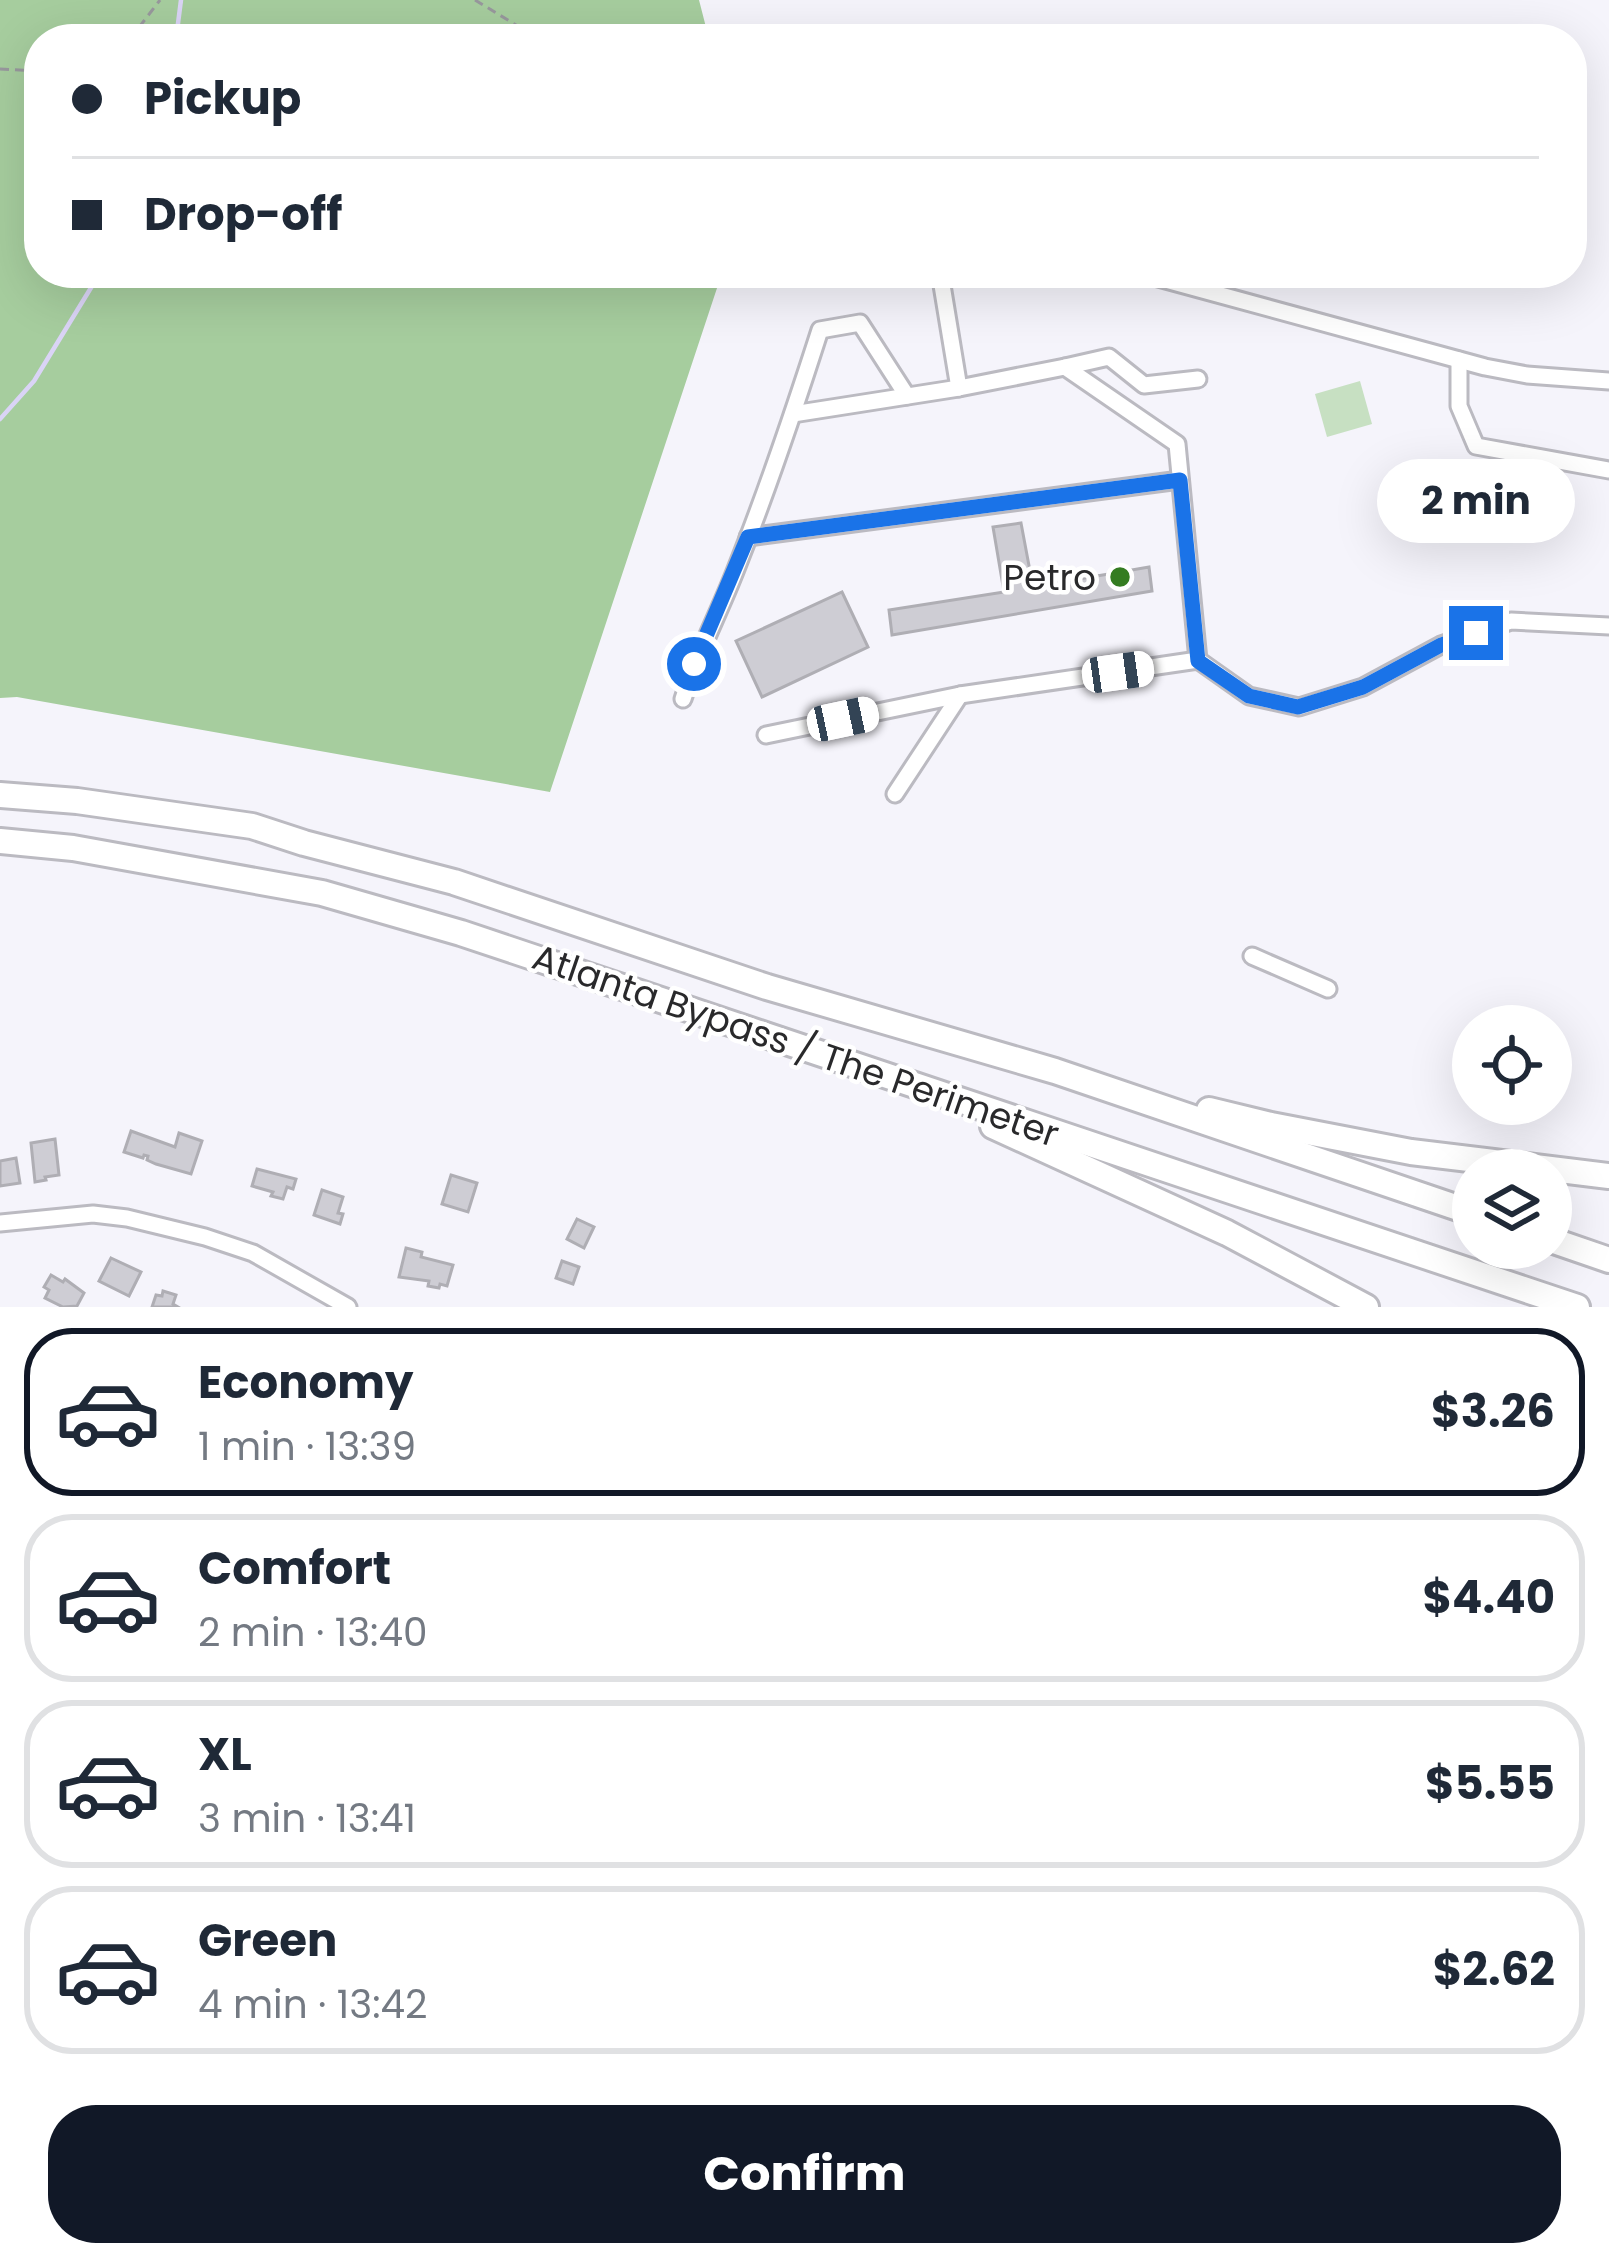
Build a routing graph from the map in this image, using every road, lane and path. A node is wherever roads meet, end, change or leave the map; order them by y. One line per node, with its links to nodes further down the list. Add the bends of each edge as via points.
1 (160, 0): 3 (path)
2 (475, 0): 4 (path)
3 (142, 24)
4 (514, 24)
5 (942, 288): 11 (street)
6 (1195, 288): 7 (street)
7 (1451, 358): 10 (street); 14 (street, via 1476,446)
8 (1064, 368): 9 (street, via 1109,357 1144,385); 11 (street); 15 (street, via 1177,444)
9 (1198, 379)
10 (1609, 381)
11 (959, 388): 12 (street)
12 (907, 397): 13 (street); 13 (street, via 860,323 820,331)
13 (793, 414): 16 (street)
14 (1606, 472)
15 (1180, 480): 16 (street); 18 (street)
16 (748, 537): 20 (street)
17 (1609, 626): 18 (street, via 1511,621 1298,707 1249,696)
18 (1198, 661): 19 (street)
19 (960, 695): 21 (street); 22 (street)
20 (683, 699)
21 (766, 735)
22 (896, 794)
23 (0, 796): 27 (highway, Atlanta Bypass / The Perimeter, via 252,826)
24 (0, 842): 28 (highway, Atlanta Bypass / The Perimeter, via 322,893)
25 (1252, 956): 26 (street)
26 (1328, 988)
27 (1055, 1071): 29 (highway, via 1411,1152); 30 (highway, Atlanta Bypass / The Perimeter)
28 (876, 1072): 35 (highway, via 1227,1233); 36 (highway, Atlanta Bypass / The Perimeter)
29 (1609, 1176)
30 (1452, 1207)
31 (0, 1223): 34 (street, via 94,1214 185,1232 253,1253)
32 (1572, 1247): 33 (highway)
33 (1609, 1260)
34 (348, 1307)
35 (1366, 1307)
36 (1577, 1307)

